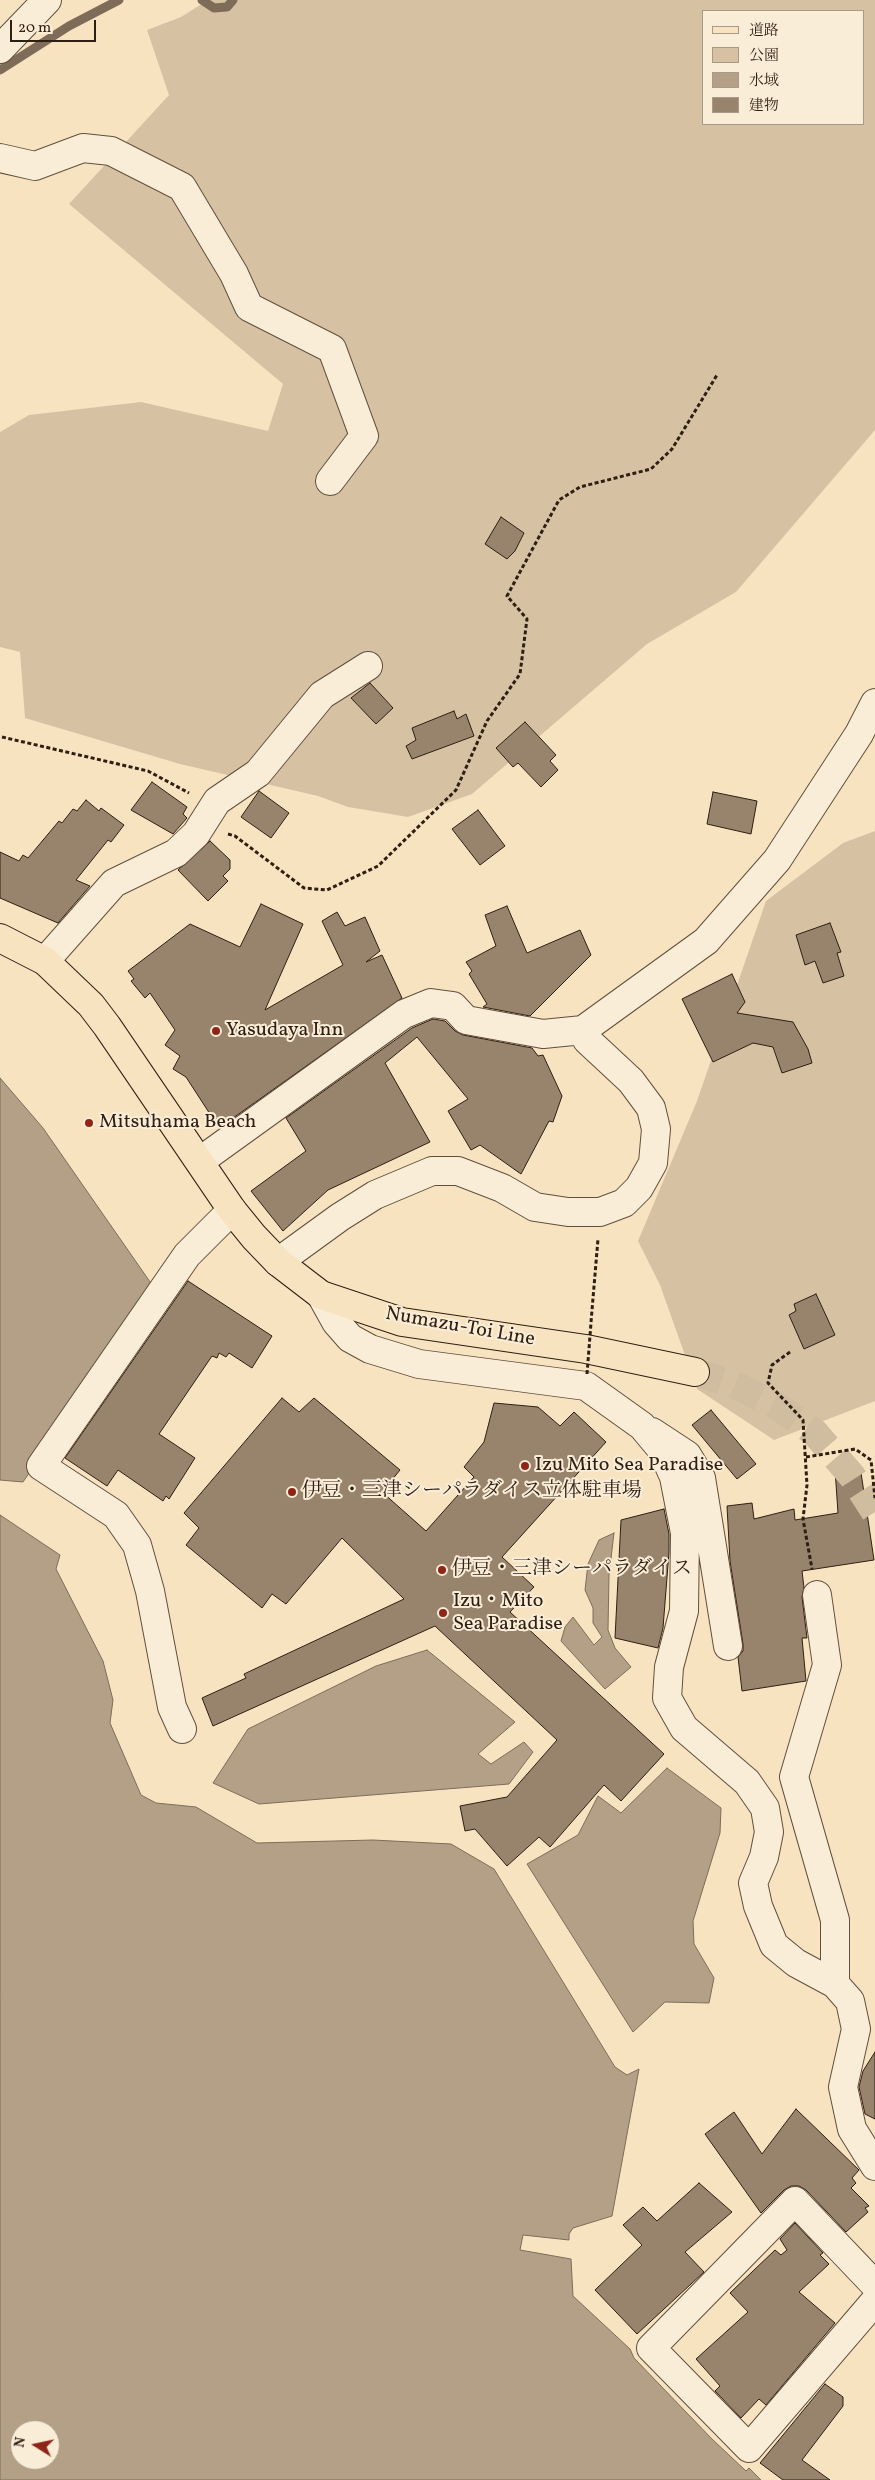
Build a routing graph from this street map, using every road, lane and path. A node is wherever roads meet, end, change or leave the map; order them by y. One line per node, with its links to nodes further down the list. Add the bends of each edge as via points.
1 (47, 0): 2 (street)
2 (0, 49)
3 (0, 158): 5 (street, via 35,166 83,148 111,151 182,187 234,274 249,307 332,349 364,436)
4 (717, 375): 10 (path, via 672,449 652,469 580,487 559,500 507,596 527,619 520,674 487,721 456,790 378,866 327,890 304,888 235,836 214,830)
5 (330, 481)
6 (368, 666): 9 (street, via 322,696 258,772)
7 (875, 703): 13 (street, via 859,734 777,860 706,941)
8 (2, 736): 9 (path, via 148,771)
9 (214, 806): 10 (street)
10 (196, 834): 12 (street, via 176,853 114,883)
11 (0, 938): 12 (main road, Numazu-Toi Line)
12 (45, 961): 14 (main road, Numazu-Toi Line, via 107,1026)
13 (582, 1030): 14 (street, via 543,1034 466,1020 453,1006 431,1003 404,1014); 16 (street, via 587,1040 631,1081 651,1108 656,1129 654,1163 640,1188 624,1203)
14 (200, 1160): 15 (main road, Numazu-Toi Line)
15 (232, 1210): 17 (main road, Numazu-Toi Line); 27 (street, via 187,1255 41,1466 116,1515 137,1545 150,1592 172,1707)
16 (600, 1212): 17 (street, via 535,1207 502,1188 458,1171 432,1171 375,1196); 21 (path, bridge)
17 (278, 1262): 18 (main road, Numazu-Toi Line)
18 (321, 1295): 20 (main road, Numazu-Toi Line, via 402,1322 586,1349); 22 (street, via 336,1322 350,1338 370,1349 419,1364 586,1386)
19 (790, 1352): 23 (path, via 772,1365 768,1382 802,1420)
20 (695, 1372)
21 (587, 1374)
22 (642, 1426): 26 (street, via 687,1455 701,1478); 28 (street, via 662,1450 674,1477 685,1533 684,1611 669,1667 667,1698 684,1728 746,1782 765,1808 769,1832 764,1857 753,1883 758,1906 774,1945 796,1963)
23 (806, 1457): 24 (path, via 856,1449 871,1460); 25 (path, via 803,1519)
24 (875, 1498)
25 (817, 1595): 28 (street, via 827,1665 794,1777 835,1920)
26 (728, 1646)
27 (182, 1729)
28 (835, 1984): 29 (street, via 850,2001 856,2029 843,2087 852,2129)
29 (875, 2166)
30 (875, 2286): 31 (street, via 795,2202 651,2348 750,2448)
31 (875, 2301)

